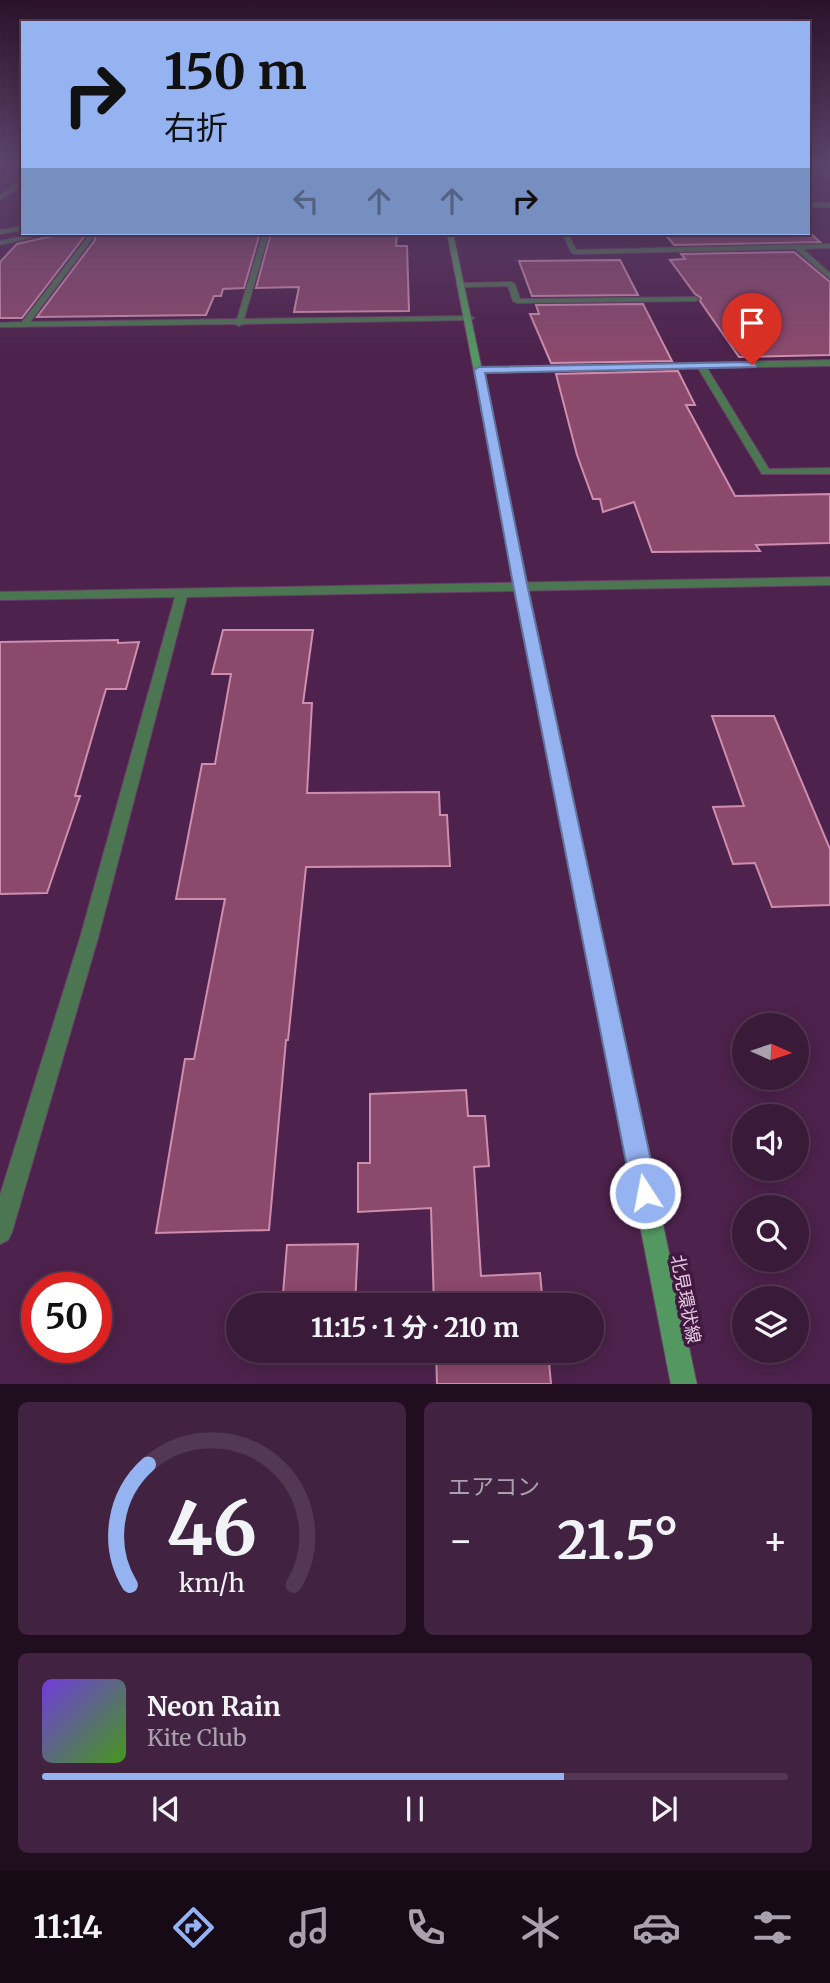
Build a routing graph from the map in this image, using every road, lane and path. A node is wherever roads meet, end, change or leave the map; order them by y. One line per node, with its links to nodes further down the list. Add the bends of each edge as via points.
1 (21, 228): 2 (street)
2 (0, 232)
3 (38, 235): 8 (street)
4 (90, 235): 16 (street)
5 (265, 235): 15 (street)
6 (450, 235): 12 (main road, 北見環状線)
7 (566, 235): 10 (street, via 574,252)
8 (0, 243)
9 (830, 246): 10 (street)
10 (797, 247): 11 (street)
11 (830, 277)
12 (463, 285): 13 (street, via 511,284 517,301); 14 (main road, 北見環状線)
13 (695, 299)
14 (470, 318): 15 (street); 20 (main road, 北見環状線)
15 (239, 324): 16 (street)
16 (24, 325): 17 (street)
17 (0, 326)
18 (830, 363): 19 (street)
19 (701, 366): 20 (street); 21 (street, via 766,472)
20 (479, 370): 23 (main road, 北見環状線)
21 (830, 471)
22 (830, 581): 23 (street)
23 (520, 584): 24 (street); 27 (main road, 北見環状線)
24 (182, 594): 25 (street); 26 (street, via 89,938)
25 (0, 596)
26 (0, 1232)
27 (684, 1384)

